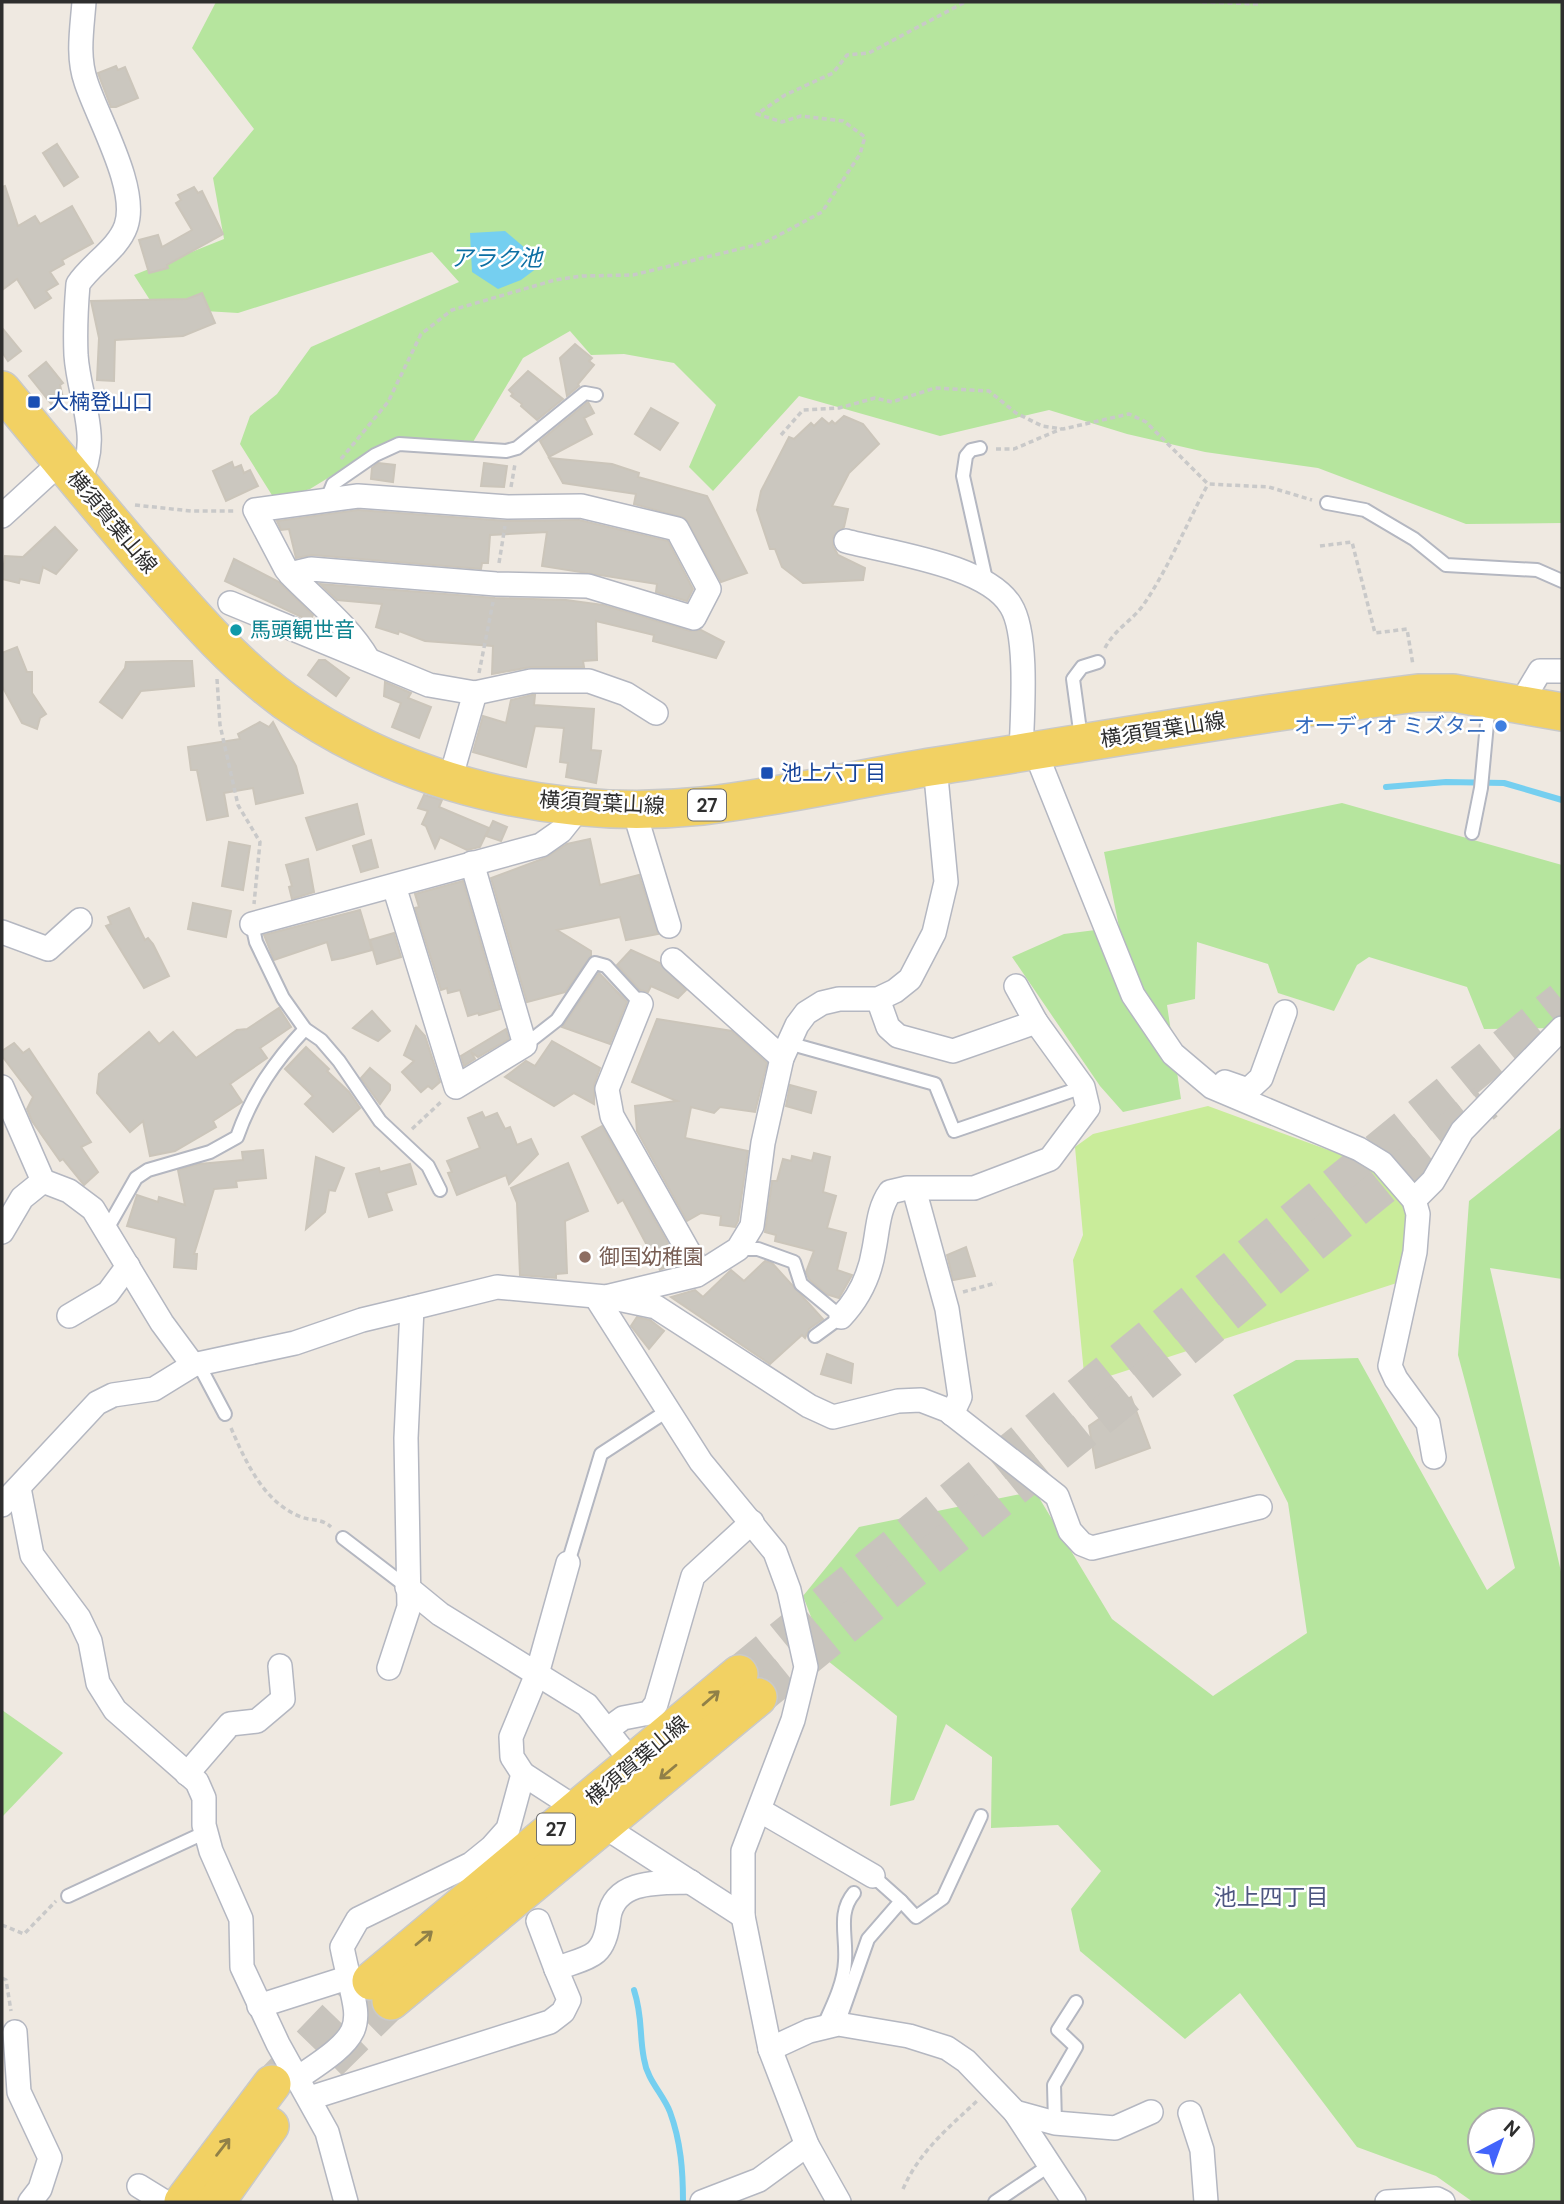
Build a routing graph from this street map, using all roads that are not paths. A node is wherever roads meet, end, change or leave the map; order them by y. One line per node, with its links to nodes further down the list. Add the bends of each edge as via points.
1 (84, 2): 5 (street, via 83,70 120,165 128,223 78,284 76,356 90,424 88,466)
2 (2, 390): 5 (main road, 横須賀葉山線 / 27)
3 (596, 396): 6 (lane, via 586,393 517,448 399,444 375,455)
4 (980, 448): 12 (lane, via 966,456 963,476)
5 (79, 484): 8 (street); 24 (main road, 横須賀葉山線 / 27, via 252,675 314,720 393,760)
6 (330, 492): 10 (street, via 255,510); 10 (street, via 508,507 581,506 613,512 677,529 709,589 694,618 588,586 496,584 311,569)
7 (1327, 503): 11 (lane, via 1365,510 1446,565 1537,570)
8 (2, 516)
9 (846, 541): 12 (street, via 970,574)
10 (290, 574): 14 (street, via 358,641)
11 (1562, 581)
12 (987, 584): 22 (street, via 1012,607 1021,645)
13 (230, 603): 14 (street)
14 (368, 659): 17 (street, via 429,685)
15 (1098, 662): 21 (lane, via 1082,667 1073,679)
16 (1562, 671): 18 (street, via 1540,671)
17 (475, 692): 20 (street, via 531,681 589,681 626,694); 24 (street)
18 (1505, 701): 19 (main road, 横須賀葉山線 / 27); 21 (main road, 横須賀葉山線 / 27, via 1418,693); 27 (lane)
19 (1562, 712)
20 (656, 713)
21 (1082, 742): 22 (main road, 横須賀葉山線 / 27)
22 (1028, 752): 23 (main road, 横須賀葉山線 / 27); 46 (street, via 1133,995 1173,1054)
23 (935, 766): 26 (main road, 横須賀葉山線 / 27, via 701,806); 36 (street, via 946,882 940,913 910,979)
24 (450, 780): 25 (main road, 横須賀葉山線 / 27, via 488,793)
25 (580, 806): 26 (main road, 横須賀葉山線 / 27); 28 (street, via 561,831 541,845)
26 (633, 807): 32 (street)
27 (1472, 833)
28 (472, 863): 29 (street); 42 (street)
29 (394, 886): 31 (street); 42 (street, via 456,1087)
30 (80, 920): 33 (street, via 48,949)
31 (252, 924): 41 (lane, via 283,998)
32 (669, 926)
33 (2, 932)
34 (673, 960): 43 (street)
35 (1016, 986): 39 (street)
36 (878, 999): 39 (street, via 888,1027 898,1036 953,1051); 43 (street, via 822,1003 806,1013)
37 (641, 1004): 42 (lane, via 606,965 595,963 557,1020); 55 (street, via 607,1090 612,1116)
38 (1285, 1012): 46 (street, via 1261,1078 1248,1090 1218,1080)
39 (1036, 1022): 45 (street)
40 (1562, 1028): 50 (street, via 1462,1131 1433,1181)
41 (306, 1029): 49 (lane, via 321,1040 380,1121 428,1166); 51 (lane, via 279,1057 248,1105 237,1137 211,1152 148,1170 136,1178)
42 (525, 1045)
43 (785, 1050): 45 (lane, via 935,1084 954,1130); 53 (street, via 763,1143 752,1226)
44 (2, 1087): 47 (street)
45 (1083, 1087): 48 (street, via 1088,1108 1050,1159 974,1188)
46 (1212, 1087): 50 (street, via 1359,1149 1382,1163)
47 (43, 1181): 51 (street, via 93,1209); 52 (street, via 22,1198)
48 (915, 1189): 59 (street, via 890,1192 882,1203 873,1254 858,1299); 64 (street, via 944,1298 960,1397)
49 (440, 1191)
50 (1414, 1200): 65 (street, via 1418,1214 1415,1252 1390,1366 1428,1423)
51 (107, 1229): 54 (street)
52 (2, 1232)
53 (738, 1249): 55 (street); 59 (lane, via 758,1249 794,1262 801,1284)
54 (128, 1266): 58 (street, via 108,1293); 61 (street)
55 (700, 1272): 56 (street)
56 (601, 1297): 57 (street, via 497,1287); 62 (street); 64 (street, via 656,1307 797,1399 833,1417 921,1400)
57 (412, 1308): 61 (street, via 295,1343); 72 (street, via 406,1438)
58 (69, 1316)
59 (841, 1317): 60 (lane)
60 (815, 1336)
61 (196, 1365): 63 (lane); 66 (street, via 154,1390 113,1395 97,1403)
62 (667, 1411): 69 (street, via 701,1462); 71 (lane, via 601,1454)
63 (225, 1414)
64 (952, 1414): 68 (street, via 1057,1496 1070,1531 1092,1548)
65 (1434, 1457)
66 (19, 1488): 67 (street); 78 (street, via 32,1555 79,1618 90,1641 98,1683 116,1710)
67 (2, 1505)
68 (1260, 1507)
69 (752, 1522): 76 (street, via 693,1576 656,1703 649,1713 624,1718); 80 (street, via 780,1565 806,1667)
70 (343, 1538): 72 (lane)
71 (568, 1563): 75 (street)
72 (407, 1587): 74 (street, via 409,1607); 75 (street, via 440,1614)
73 (280, 1666): 78 (street, via 283,1699 257,1721 230,1724)
74 (389, 1668)
75 (537, 1674): 76 (street, via 587,1705); 79 (street, via 512,1737 512,1757)
76 (608, 1729): 77 (street)
77 (634, 1765): 82 (main road, 横須賀葉山線 / 27); 82 (main road, 横須賀葉山線 / 27, one-way to 82, via 749,1685)
78 (187, 1774): 83 (street, via 204,1798)
79 (523, 1774): 82 (street); 92 (street, via 508,1829 492,1847 471,1864 358,1919 342,1947)
80 (761, 1811): 84 (street); 89 (street, via 743,1851)
81 (981, 1816): 88 (lane, via 943,1898 916,1917)
82 (592, 1818): 85 (street); 92 (main road, 横須賀葉山線 / 27)
83 (206, 1832): 87 (lane); 94 (street, via 241,1919 242,1967)
84 (873, 1876): 88 (lane)
85 (691, 1882): 89 (street); 91 (street, via 642,1883 624,1894 610,1910 607,1933 596,1952)
86 (854, 1893): 95 (lane, via 843,1914 845,1962)
87 (68, 1896)
88 (901, 1901): 95 (lane, via 868,1939)
89 (744, 1916): 97 (street)
90 (538, 1921): 91 (street)
91 (556, 1969): 98 (street, via 569,2000 550,2022)
92 (371, 1987): 94 (street); 98 (street, via 356,2004 356,2023 347,2042)
93 (1076, 2003): 102 (lane, via 1058,2029 1076,2047 1054,2085)
94 (259, 2006): 98 (street)
95 (830, 2026): 97 (street); 99 (street, via 909,2036 947,2048 966,2061)
96 (15, 2032): 106 (street, via 19,2092 50,2158 40,2189)
97 (770, 2049): 103 (street)
98 (293, 2090): 105 (main road, one-way to 98); 107 (main road); 108 (street, via 327,2132)
99 (1014, 2112): 102 (street); 104 (street)
100 (1152, 2112): 102 (street, via 1115,2128)
101 (1190, 2113): 113 (street, via 1202,2150)
102 (1055, 2123)
103 (807, 2145): 109 (street, via 759,2180); 110 (street)
104 (1050, 2165): 111 (lane); 112 (street)
105 (161, 2197)
106 (30, 2202)
107 (216, 2202)
108 (342, 2202)
109 (702, 2202)
110 (839, 2202)
111 (995, 2202)
112 (1074, 2202)
113 (1206, 2202)
114 (1387, 2202): 115 (street)
115 (1443, 2202)

